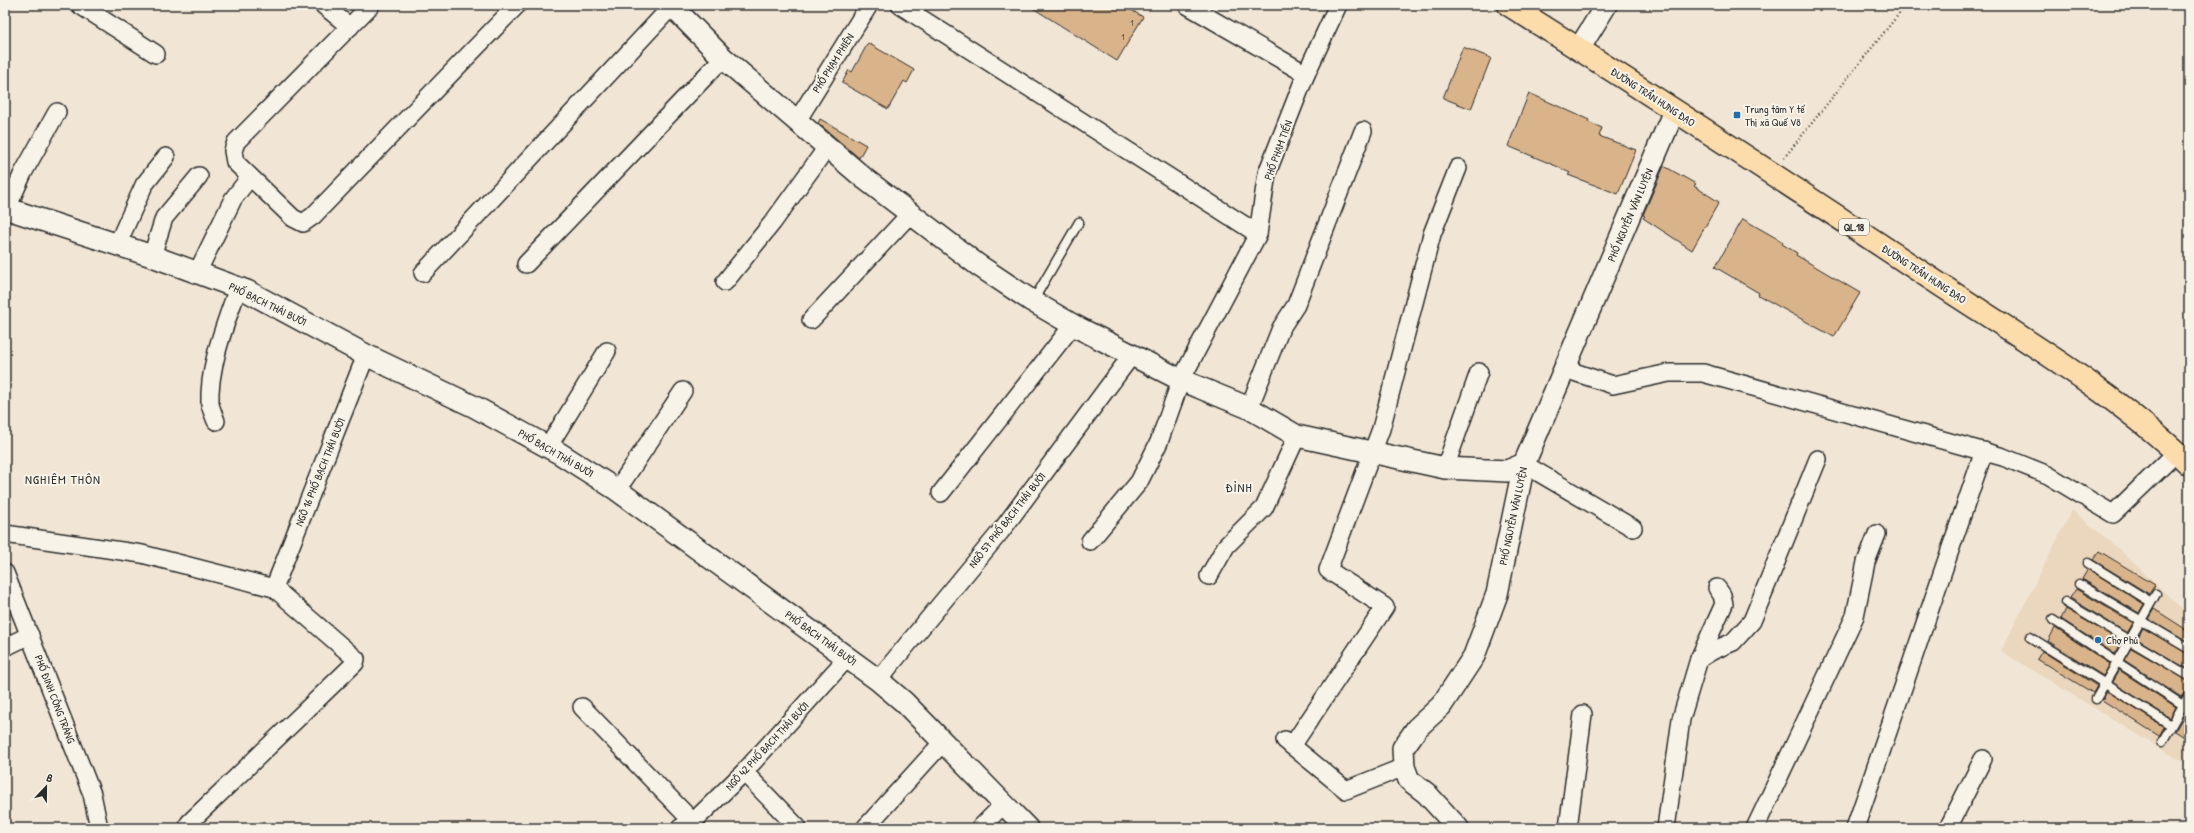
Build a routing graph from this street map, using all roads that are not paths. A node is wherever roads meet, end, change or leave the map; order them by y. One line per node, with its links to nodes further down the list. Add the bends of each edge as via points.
1 (80, 5): 14 (street)
2 (324, 5): 12 (street)
3 (371, 5): 12 (street)
4 (517, 5): 25 (street, via 313,216 303,222 293,218)
5 (869, 5): 19 (street, PHỐ PHẠM PHIÊN)
6 (900, 5): 29 (street)
7 (1187, 5): 16 (street)
8 (1338, 5): 16 (street, PHỐ PHẠM TIẾN)
9 (1509, 5): 13 (highway, ĐƯỜNG TRẦN HƯNG ĐẠO / QL.18)
10 (1606, 5): 13 (street)
11 (672, 6): 15 (street); 34 (street)
12 (350, 27): 25 (street, via 236,142 233,151 235,162)
13 (1580, 49): 17 (highway, ĐƯỜNG TRẦN HƯNG ĐẠO / QL.18)
14 (156, 54)
15 (723, 58): 19 (street); 32 (street)
16 (1306, 74): 29 (street, PHỐ PHẠM TIẾN, via 1267,173)
17 (1674, 111): 43 (street, PHỐ NGUYỄN VĂN LUYỆN); 53 (highway, ĐƯỜNG TRẦN HƯNG ĐẠO / QL.18, via 1773,173 2044,353 2118,404)
18 (58, 112): 26 (street)
19 (797, 121): 21 (street)
20 (1363, 131): 47 (street, via 1296,305 1281,328)
21 (828, 146): 27 (street, via 865,179); 35 (street, via 773,222)
22 (166, 157): 30 (street, via 144,185)
23 (1458, 168): 51 (street, via 1432,234)
24 (200, 176): 31 (street, via 164,218)
25 (250, 177): 33 (street, via 233,199)
26 (6, 208): 30 (street, PHỐ BẠCH THÁI BƯỞI)
27 (911, 213): 37 (street, via 978,265); 38 (street)
28 (1079, 222): 37 (lane)
29 (1258, 234): 45 (street, PHỐ PHẠM TIẾN)
30 (117, 245): 31 (street, PHỐ BẠCH THÁI BƯỞI)
31 (152, 256): 33 (street, PHỐ BẠCH THÁI BƯỞI)
32 (526, 264)
33 (197, 272): 36 (street, PHỐ BẠCH THÁI BƯỞI)
34 (423, 273)
35 (725, 282)
36 (238, 288): 41 (street, PHỐ BẠCH THÁI BƯỞI); 48 (street, via 220,341 212,380 210,405)
37 (1032, 301): 39 (street)
38 (811, 320)
39 (1073, 325): 42 (street); 58 (street)
40 (606, 351): 50 (street)
41 (366, 355): 50 (street, PHỐ BẠCH THÁI BƯỞI, via 475,407); 67 (street, NGÕ 16 PHỐ BẠCH THÁI BƯỞI)
42 (1131, 356): 45 (street); 83 (street, NGÕ 57 PHỐ BẠCH THÁI BƯỞI, via 1001,531)
43 (1565, 369): 52 (street, via 1613,385 1668,373 1703,373); 55 (street, PHỐ NGUYỄN VĂN LUYỆN)
44 (1479, 372): 56 (street)
45 (1180, 380): 47 (street); 62 (street, PHỐ PHẠM TIẾN, via 1159,442 1139,482)
46 (684, 391): 57 (street)
47 (1249, 408): 49 (street)
48 (216, 421)
49 (1297, 436): 51 (street); 65 (street, via 1264,508 1226,546)
50 (548, 447): 57 (street, PHỐ BẠCH THÁI BƯỞI)
51 (1373, 451): 56 (street); 94 (street, via 1328,570 1385,607 1288,743 1346,790)
52 (1984, 451): 53 (street, via 2048,475 2113,514); 108 (street)
53 (2183, 458)
54 (1818, 459): 80 (street, via 1752,621 1733,642)
55 (1524, 464): 56 (street, via 1507,471); 59 (street); 94 (street, PHỐ NGUYỄN VĂN LUYỆN, via 1497,594 1488,622 1474,656 1441,706 1417,728 1403,748)
56 (1445, 468)
57 (617, 490): 79 (street, PHỐ BẠCH THÁI BƯỞI)
58 (941, 493)
59 (1633, 528)
60 (5, 534): 67 (street, via 142,554)
61 (1877, 534): 107 (street, via 1866,562 1855,616)
62 (1090, 541)
63 (2088, 563): 71 (lane)
64 (5, 573): 74 (street, PHỐ ĐINH CÔNG TRÁNG)
65 (1209, 576)
66 (2079, 584): 73 (lane)
67 (274, 588): 97 (street, via 356,661)
68 (1716, 588): 80 (street, via 1722,595 1724,604)
69 (2156, 594): 71 (lane)
70 (2065, 602): 76 (lane)
71 (2151, 602): 73 (lane)
72 (2053, 620): 81 (lane)
73 (2140, 621): 76 (lane); 78 (lane)
74 (30, 634): 77 (street); 99 (street, PHỐ ĐINH CÔNG TRÁNG, via 92,794)
75 (2030, 637): 84 (lane)
76 (2130, 640): 81 (lane); 82 (lane)
77 (5, 647)
78 (2189, 649)
79 (848, 657): 83 (street, PHỐ BẠCH THÁI BƯỞI); 95 (street, NGÕ 42 PHỐ BẠCH THÁI BƯỞI)
80 (1699, 659): 106 (street, via 1680,719)
81 (2117, 662): 84 (lane); 88 (lane)
82 (2189, 676)
83 (878, 680): 91 (street, PHỐ BẠCH THÁI BƯỞI, via 904,702)
84 (2105, 684): 86 (lane); 90 (lane)
85 (2189, 695): 88 (lane)
86 (2096, 699)
87 (582, 706): 98 (street)
88 (2186, 707): 90 (lane)
89 (1583, 714): 105 (street)
90 (2172, 725): 92 (lane)
91 (943, 742): 96 (street, PHỐ BẠCH THÁI BƯỞI); 101 (street)
92 (2162, 742)
93 (1983, 759): 109 (street)
94 (1404, 767): 104 (street, PHỐ NGUYỄN VĂN LUYỆN, via 1409,780 1426,793)
95 (744, 772): 98 (street, NGÕ 42 PHỐ BẠCH THÁI BƯỞI); 100 (street)
96 (1004, 804): 102 (street); 103 (street, PHỐ BẠCH THÁI BƯỞI)
97 (189, 823)
98 (687, 825)
99 (99, 828)
100 (798, 828)
101 (865, 828)
102 (980, 828)
103 (1027, 828)
104 (1458, 828)
105 (1568, 828)
106 (1666, 828)
107 (1755, 828)
108 (1855, 828)
109 (1948, 828)

